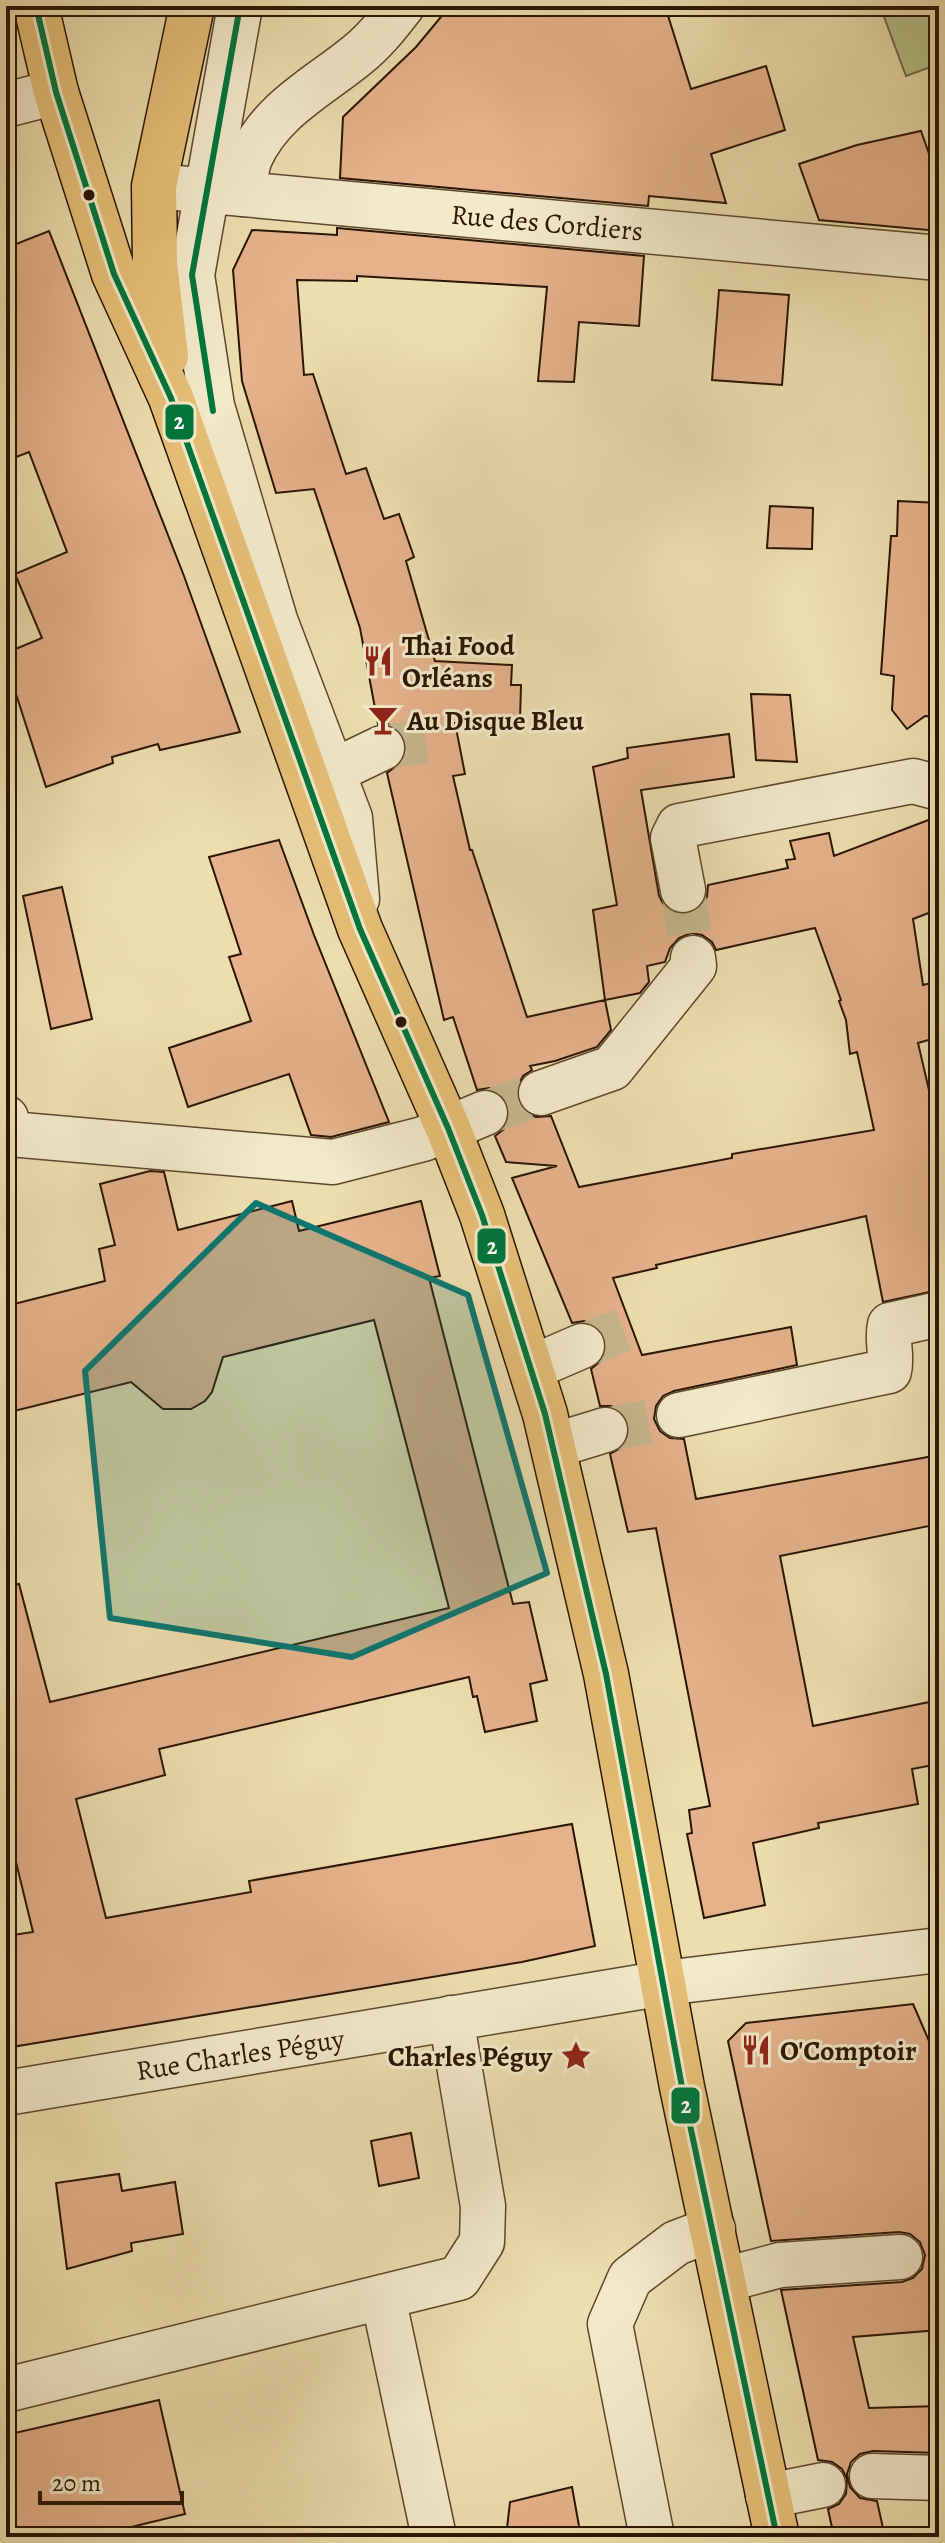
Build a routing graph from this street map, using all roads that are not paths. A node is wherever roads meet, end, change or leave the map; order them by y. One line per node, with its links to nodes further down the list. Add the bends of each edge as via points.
1 (36, 6): 5 (main road)
2 (192, 6): 7 (main road)
3 (240, 6): 8 (street)
4 (402, 6): 8 (street, via 358,55 282,111)
5 (56, 92): 6 (street); 10 (main road, via 114,274)
6 (6, 105)
7 (154, 186): 8 (street, Rue des Cordiers); 10 (main road, via 155,264)
8 (225, 192): 9 (street, Rue des Cordiers); 12 (street, via 192,275 212,406)
9 (939, 258)
10 (171, 398): 12 (main road)
11 (382, 748): 12 (street)
12 (321, 777): 18 (main road, via 360,929)
13 (939, 788): 14 (street, via 913,781 679,826 673,838)
14 (683, 890)
15 (693, 958): 16 (street, via 694,966 612,1068)
16 (541, 1093)
17 (6, 1118): 18 (street, via 10,1134 333,1162 423,1139)
18 (467, 1120): 21 (main road, via 482,1215)
19 (939, 1314): 22 (street, via 890,1325 889,1371)
20 (582, 1346): 21 (street)
21 (531, 1368): 24 (main road)
22 (679, 1415)
23 (605, 1430): 24 (street)
24 (553, 1446): 26 (main road, via 606,1674)
25 (939, 1950): 26 (street, Rue Charles Péguy)
26 (664, 1983): 27 (street, Rue Charles Péguy); 29 (main road)
27 (451, 2018): 28 (street, Rue Charles Péguy); 32 (street, via 483,2206 482,2242 459,2278)
28 (6, 2093)
29 (713, 2229): 31 (main road); 39 (street, via 676,2243 630,2278 610,2324)
30 (900, 2257): 31 (street, via 780,2265)
31 (724, 2280): 37 (main road)
32 (383, 2297): 33 (street); 38 (street)
33 (6, 2390)
34 (872, 2476): 35 (street)
35 (939, 2478)
36 (823, 2485): 37 (street)
37 (773, 2517)
38 (434, 2537)
39 (652, 2537)

